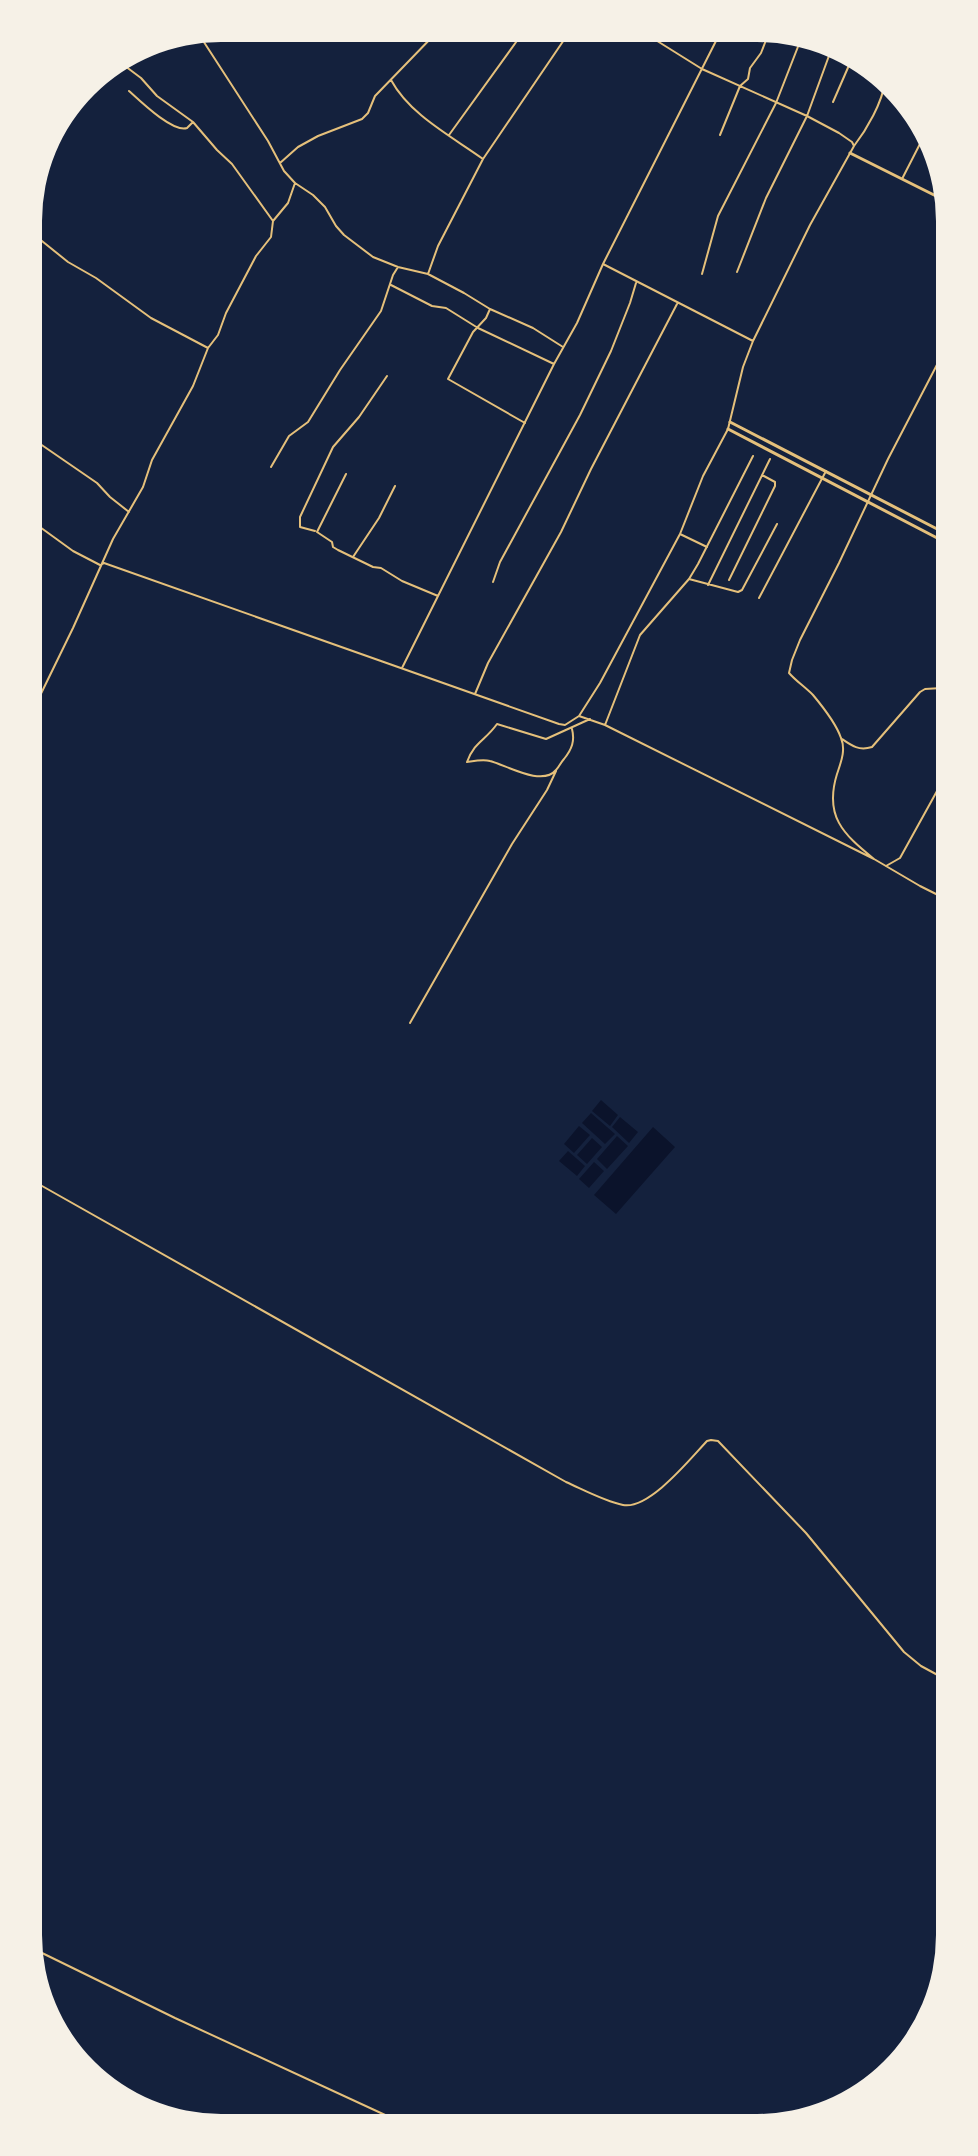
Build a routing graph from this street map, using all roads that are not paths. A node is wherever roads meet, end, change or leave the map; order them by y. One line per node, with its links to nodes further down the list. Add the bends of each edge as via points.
1 (427, 42): 13 (street)
2 (516, 42): 21 (street)
3 (563, 42): 26 (street)
4 (660, 42): 12 (street)
5 (716, 42): 12 (street)
6 (765, 42): 14 (street, via 748,79)
7 (205, 43): 27 (street)
8 (798, 47): 18 (street)
9 (829, 57): 19 (street)
10 (848, 67): 17 (street)
11 (128, 68): 20 (street)
12 (702, 69): 14 (street); 33 (street)
13 (391, 80): 21 (street, via 398,94); 27 (street, via 375,96 362,119 318,136)
14 (740, 87): 18 (street); 22 (street)
15 (129, 91): 20 (street, via 180,129)
16 (884, 94): 23 (street)
17 (833, 102)
18 (776, 103): 19 (street); 37 (street, via 718,216)
19 (807, 116): 23 (street, via 840,133); 35 (street, via 766,198)
20 (193, 122): 31 (street, via 232,164)
21 (450, 135): 26 (street)
22 (720, 135)
23 (854, 146): 25 (street)
24 (919, 146): 28 (street)
25 (850, 153): 28 (street); 43 (street)
26 (483, 159): 36 (street, via 438,246)
27 (280, 163): 29 (street)
28 (903, 179): 30 (street)
29 (295, 183): 31 (street, via 288,204); 34 (street, via 325,207 344,235 373,257)
30 (934, 195)
31 (273, 221): 45 (street, via 270,237)
32 (42, 241): 45 (street, via 151,318)
33 (603, 264): 38 (street); 44 (street)
34 (398, 267): 36 (street); 39 (street)
35 (737, 272)
36 (428, 274): 41 (street)
37 (702, 274)
38 (636, 283): 40 (street); 75 (street, via 590,395)
39 (391, 285): 42 (street, via 432,306 446,308); 55 (street, via 381,311 308,422 289,436)
40 (677, 304): 43 (street); 82 (street)
41 (490, 309): 42 (street); 44 (street, via 533,328)
42 (478, 328): 46 (street); 50 (street, via 448,380)
43 (753, 341): 49 (street)
44 (563, 347): 46 (street)
45 (208, 348): 63 (street)
46 (554, 364): 50 (street)
47 (936, 366): 61 (street)
48 (387, 376): 67 (street, via 333,447 300,517 300,527)
49 (730, 422): 51 (street); 56 (street)
50 (525, 423): 77 (street)
51 (728, 429): 59 (street); 68 (street, via 703,476)
52 (42, 444): 63 (street, via 97,483)
53 (753, 456): 70 (street)
54 (770, 459): 58 (street)
55 (271, 467)
56 (826, 471): 59 (street); 61 (street)
57 (346, 474): 67 (street)
58 (762, 476): 74 (street, via 775,482 775,486); 76 (street)
59 (822, 478): 62 (street); 78 (street)
60 (395, 486): 71 (street)
61 (872, 495): 62 (street); 65 (street)
62 (869, 502): 69 (street); 87 (street, via 800,640 789,673 812,695)
63 (129, 512): 72 (street)
64 (777, 524): 76 (street, via 742,590)
65 (936, 528)
66 (42, 529): 72 (street, via 72,551 100,565)
67 (317, 532): 71 (street, via 333,547)
68 (680, 534): 70 (street); 83 (street)
69 (936, 537)
70 (707, 547): 73 (street)
71 (353, 557): 77 (street)
72 (104, 563): 79 (street); 81 (street)
73 (689, 579): 76 (street); 85 (street, via 640,635)
74 (729, 580)
75 (493, 582)
76 (708, 585)
77 (438, 596): 79 (street)
78 (759, 598)
79 (402, 668): 82 (street)
80 (936, 688): 87 (street, via 920,692 872,747 858,749)
81 (42, 691)
82 (474, 694): 83 (street, via 560,724)
83 (579, 716): 84 (street)
84 (591, 719): 85 (street); 86 (street)
85 (605, 724): 90 (street)
86 (572, 729): 88 (street, via 570,752); 88 (street, via 546,739 497,724 487,738 477,742 467,762 487,760 510,771 542,776)
87 (841, 738): 90 (street, via 843,759 832,805 843,830)
88 (556, 771): 93 (street)
89 (936, 793): 91 (street, via 900,858)
90 (874, 859): 91 (street)
91 (886, 866): 92 (street)
92 (936, 894)
93 (410, 1023)
94 (42, 1186): 95 (street, via 566,1482 602,1498 624,1505 640,1502 657,1491 707,1442 718,1441 806,1533 904,1652)
95 (936, 1674)
96 (44, 1954): 97 (street)
97 (382, 2114)

